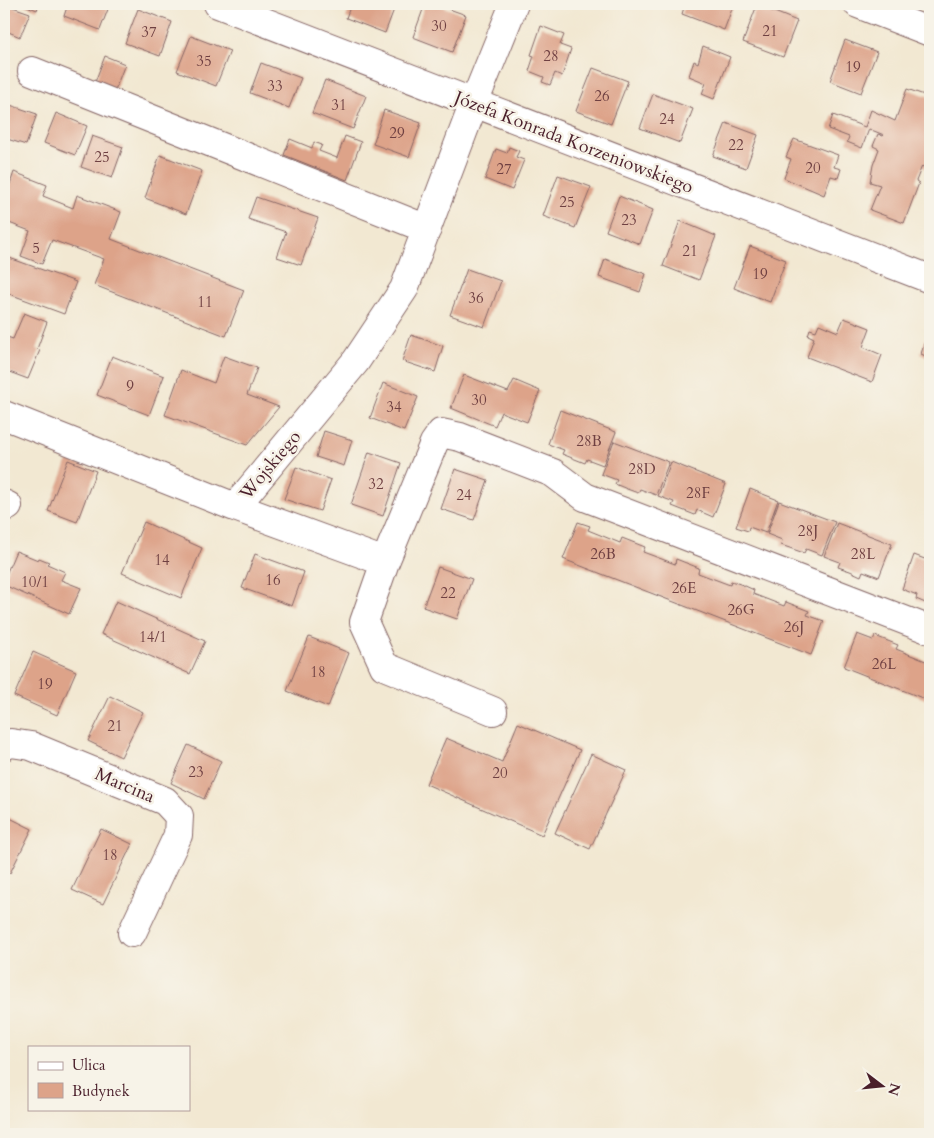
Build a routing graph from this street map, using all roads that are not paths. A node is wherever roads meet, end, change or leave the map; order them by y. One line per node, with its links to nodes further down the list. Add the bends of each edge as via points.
1 (218, 4): 6 (street, Józefa Konrada Korzeniowskiego)
2 (514, 4): 6 (street, Wojskiego)
3 (858, 4): 4 (street)
4 (930, 32)
5 (32, 71): 7 (street)
6 (474, 103): 7 (street, Wojskiego); 8 (street, Józefa Konrada Korzeniowskiego)
7 (431, 221): 10 (street, Wojskiego, via 404,289 380,328)
8 (930, 279)
9 (4, 415): 10 (street, Wojskiego)
10 (235, 507): 11 (street)
11 (385, 562): 12 (street, via 441,433 460,437 553,473 585,497); 13 (street, via 364,622 384,666)
12 (930, 630)
13 (493, 711)
14 (6, 743): 15 (street, Marcina, via 31,746 165,801 179,816 178,835)
15 (132, 932)

